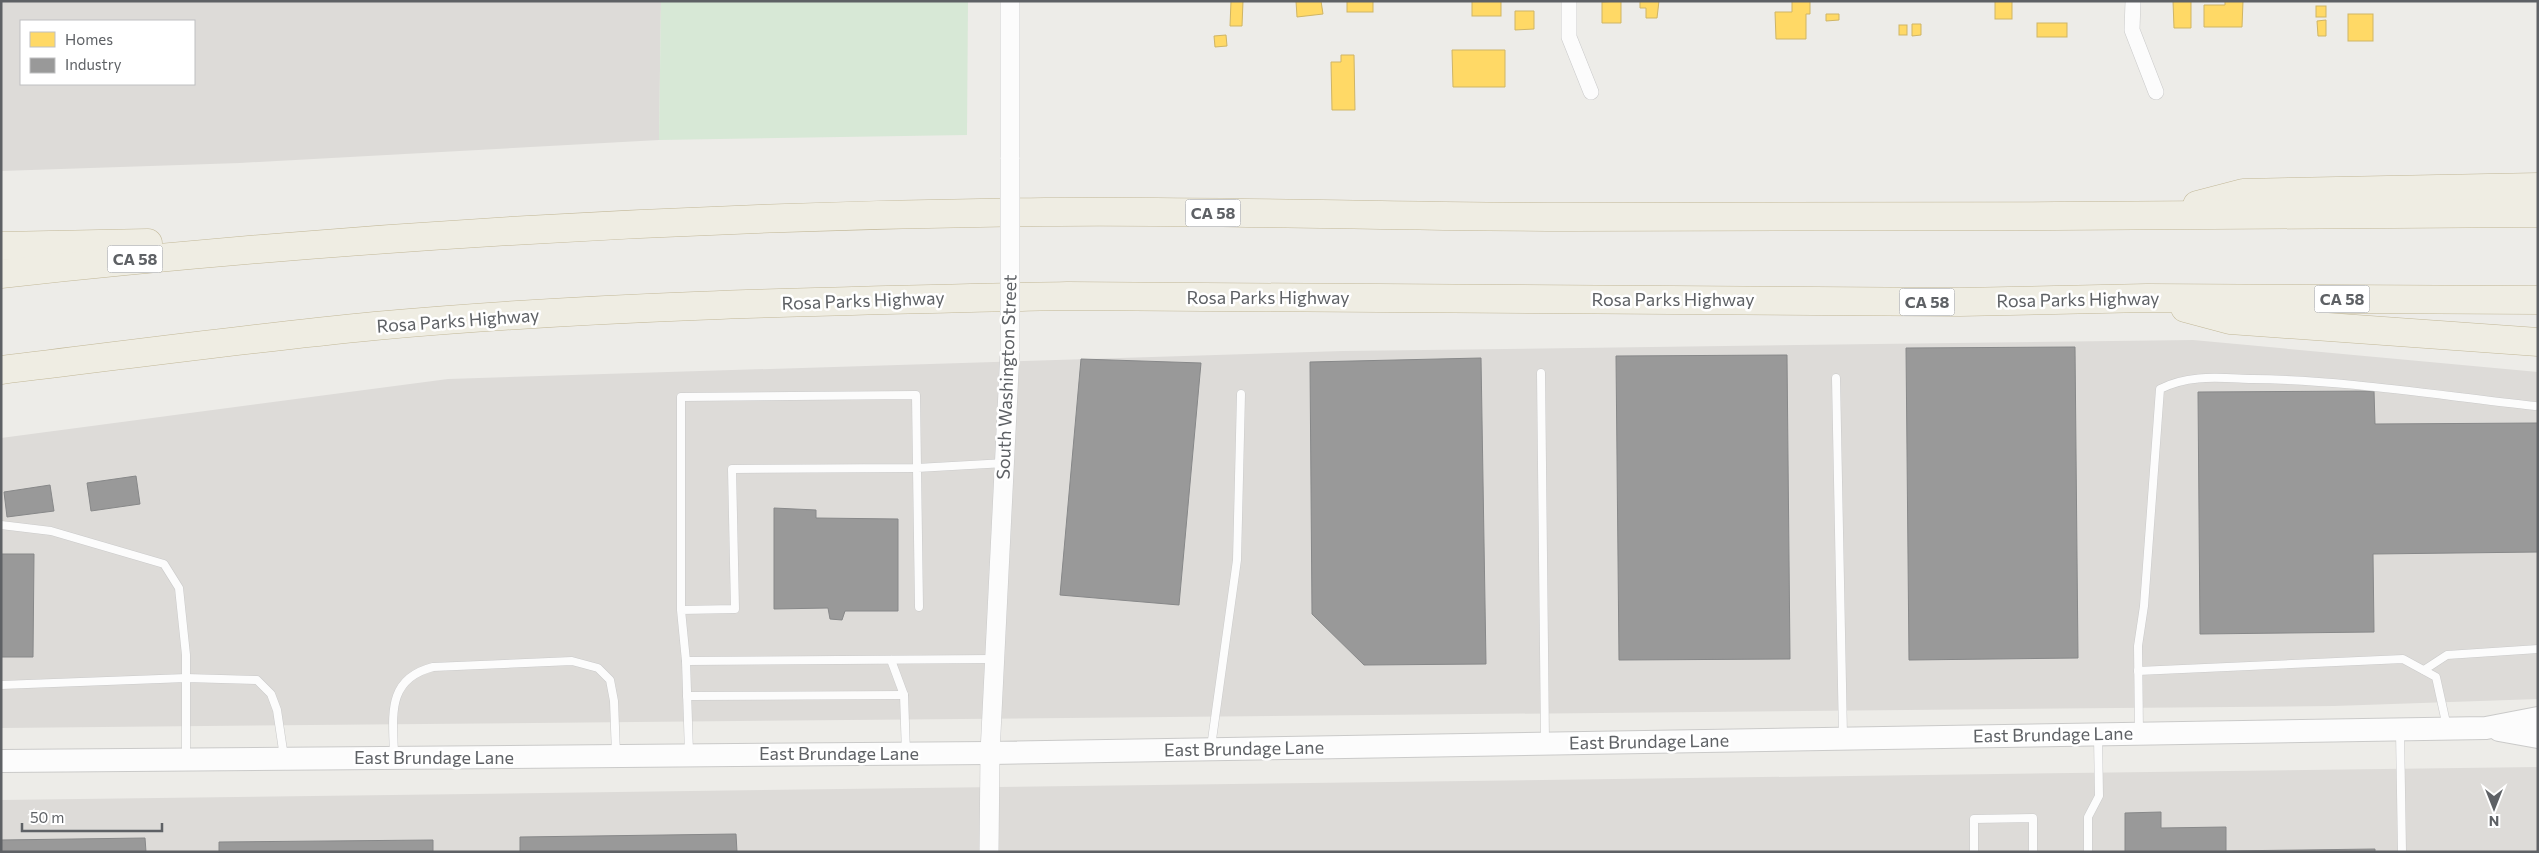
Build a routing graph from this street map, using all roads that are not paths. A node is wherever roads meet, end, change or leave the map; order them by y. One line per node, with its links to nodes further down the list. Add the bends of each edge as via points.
1 (1010, 1): 20 (street, South Washington Street, bridge, via 1010,351)
2 (1570, 1): 4 (street, via 1569,37)
3 (2133, 1): 5 (street, via 2132,30)
4 (1591, 92)
5 (2156, 92)
6 (2538, 187): 8 (highway, via 2243,193)
7 (2538, 213): 8 (highway, CA 58)
8 (2157, 216): 10 (highway, CA 58, via 1564,217 1041,212 778,217 519,228)
9 (1, 246): 10 (highway, via 129,242)
10 (270, 247): 11 (highway, CA 58)
11 (1, 274)
12 (2147, 298): 13 (highway, Rosa Parks Highway / CA 58); 14 (highway, via 2230,320); 15 (highway, Rosa Parks Highway / CA 58, via 1960,302 1067,296 771,304 375,326)
13 (2538, 300)
14 (2538, 342)
15 (1, 370)
16 (1541, 373): 43 (lane)
17 (1836, 378): 42 (lane)
18 (1241, 394): 44 (lane, via 1237,560)
19 (2535, 406): 30 (lane, via 2305,380 2202,377 2174,382 2160,389)
20 (1005, 463): 21 (lane); 26 (street, South Washington Street)
21 (917, 468): 23 (lane); 24 (lane, via 732,469 735,609); 24 (lane, via 916,395 681,398)
22 (1, 525): 31 (lane, via 51,531 164,564 179,588)
23 (919, 607)
24 (681, 610): 28 (lane)
25 (2538, 649): 29 (lane, via 2447,655)
26 (995, 659): 27 (lane); 45 (street, South Washington Street)
27 (891, 660): 28 (lane); 33 (lane)
28 (686, 661): 34 (lane)
29 (2424, 670): 30 (lane, via 2403,658); 38 (lane, via 2436,678)
30 (2138, 671): 39 (lane)
31 (186, 678): 32 (lane); 50 (lane, via 256,680 271,694 277,710); 51 (lane)
32 (1, 685)
33 (904, 694): 34 (lane); 46 (lane)
34 (687, 696): 48 (lane)
35 (2538, 718): 36 (main road, East Brundage Lane)
36 (2486, 728): 38 (main road, East Brundage Lane); 41 (main road, East Brundage Lane)
37 (2400, 729): 38 (main road, East Brundage Lane); 39 (main road, East Brundage Lane); 57 (lane)
38 (2447, 729)
39 (2139, 733): 40 (main road, East Brundage Lane)
40 (2098, 734): 42 (main road, East Brundage Lane); 56 (lane, via 2099,796 2088,817)
41 (2538, 737)
42 (1843, 738): 43 (main road, East Brundage Lane)
43 (1545, 744): 44 (main road, East Brundage Lane)
44 (1211, 749): 45 (main road, East Brundage Lane)
45 (990, 753): 46 (main road, East Brundage Lane); 53 (street, South Washington Street)
46 (906, 754): 48 (main road, East Brundage Lane)
47 (616, 756): 48 (main road, East Brundage Lane); 49 (main road, East Brundage Lane); 49 (lane, via 610,680 598,668 572,661 433,667 416,671 404,681 396,699)
48 (689, 756)
49 (394, 758): 50 (main road, East Brundage Lane)
50 (284, 759): 51 (main road, East Brundage Lane)
51 (186, 760): 52 (main road, East Brundage Lane)
52 (1, 761)
53 (990, 852)
54 (1974, 852): 55 (lane, via 1974,818 2033,818)
55 (2033, 852)
56 (2088, 852)
57 (2402, 852)

